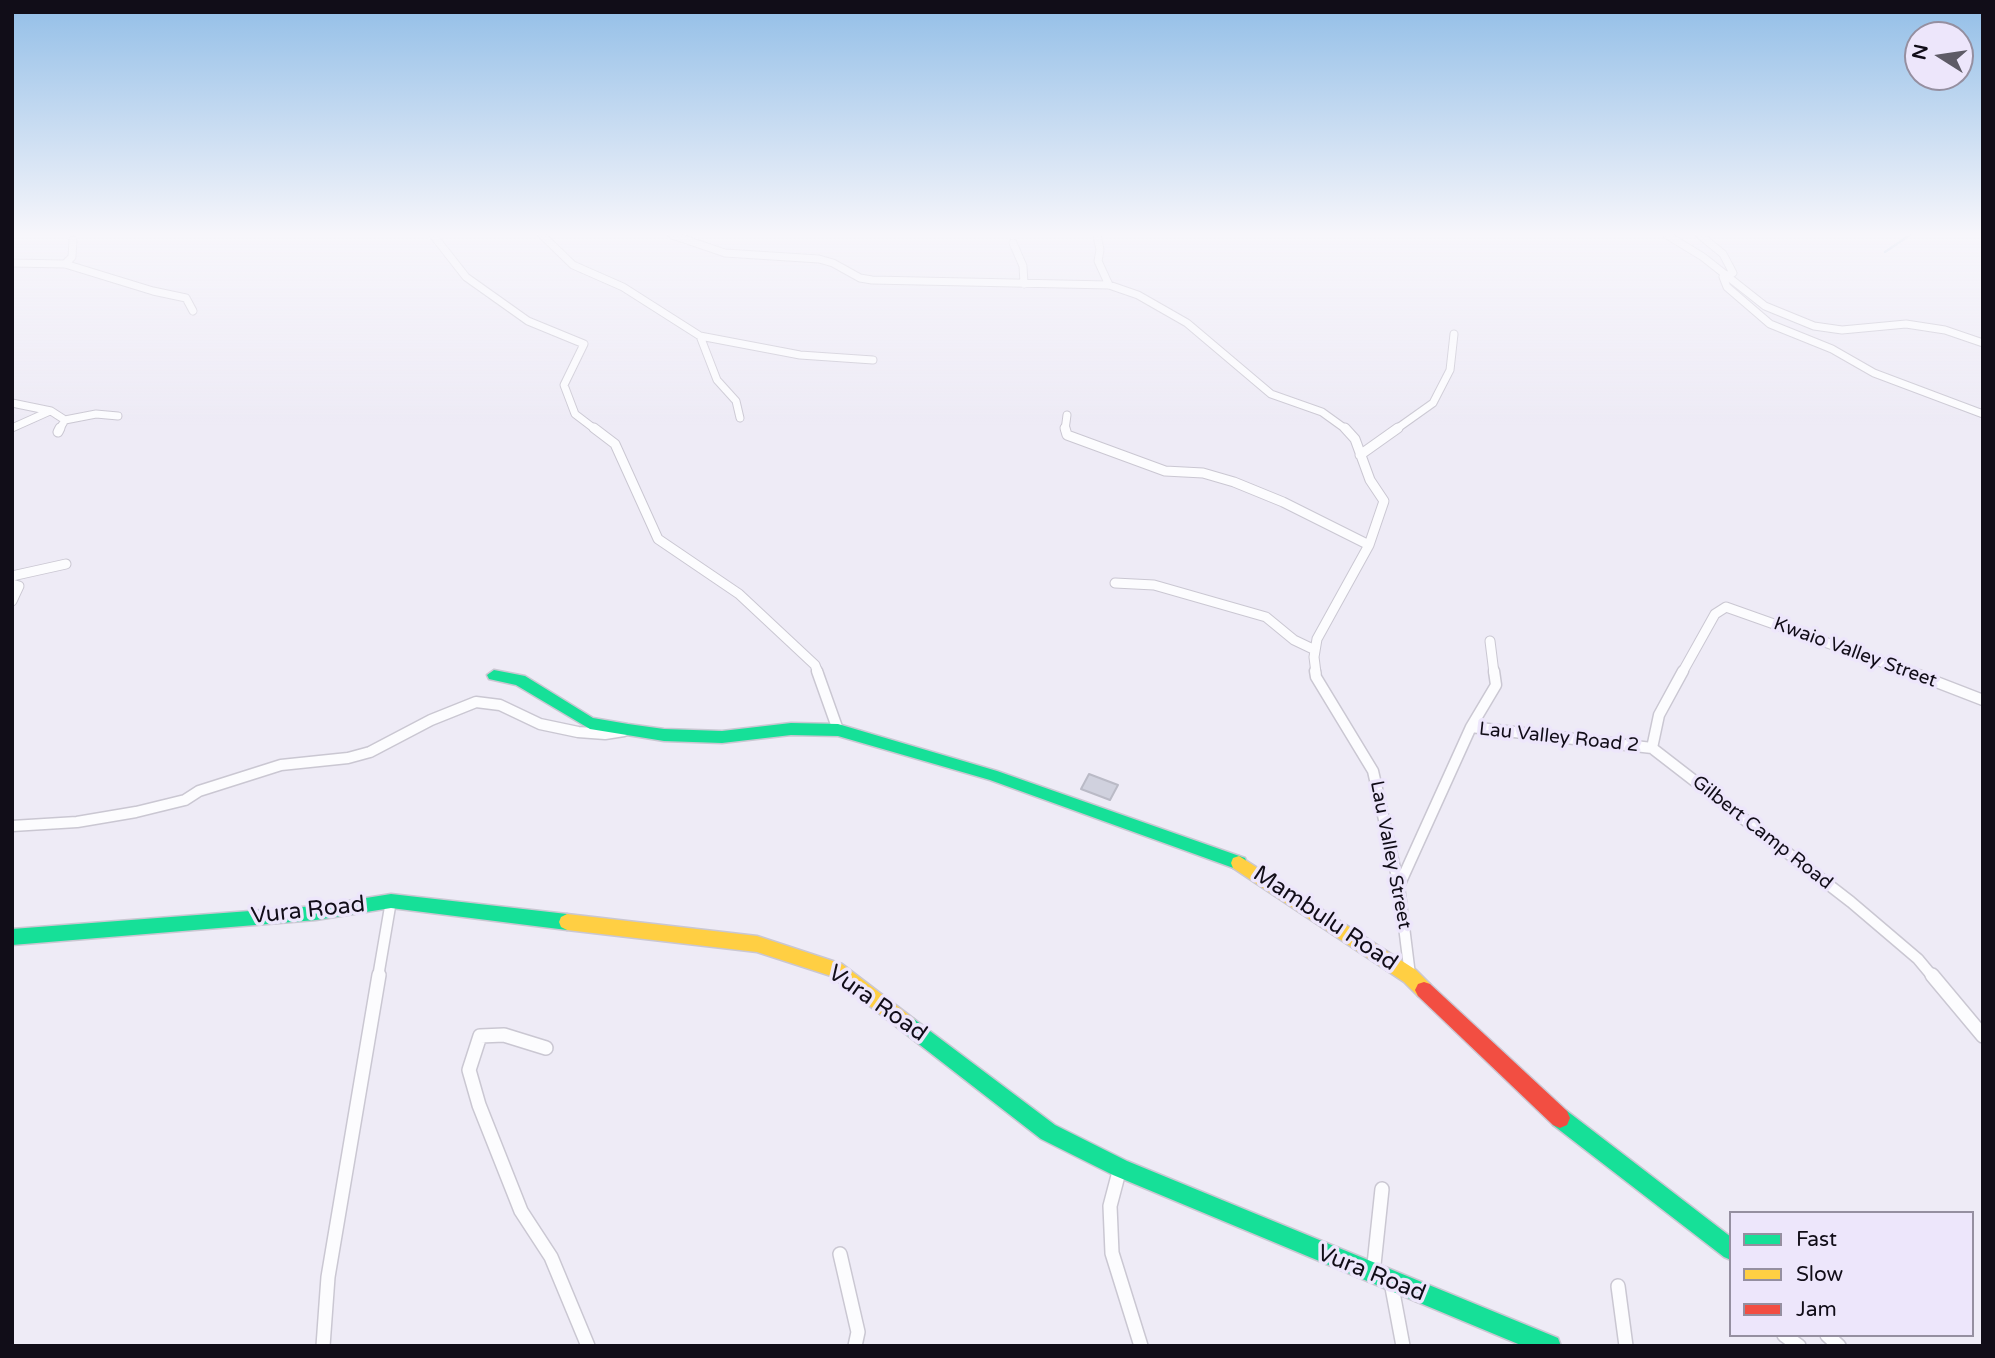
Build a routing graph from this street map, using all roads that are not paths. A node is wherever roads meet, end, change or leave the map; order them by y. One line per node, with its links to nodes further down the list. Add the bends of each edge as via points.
1 (186, 298): 7 (street)
2 (496, 298): 34 (street, via 528,321 584,344 564,385 575,414 615,444 658,539 739,594 815,664)
3 (642, 298): 9 (street)
4 (1145, 298): 21 (street, via 1187,323 1271,394 1342,424)
5 (1740, 298): 14 (street, via 1770,324 1832,349 1874,373)
6 (1755, 298): 10 (street, via 1814,326 1842,330 1906,324 1945,330)
7 (192, 311)
8 (1454, 334): 21 (street, via 1450,370 1433,403)
9 (700, 336): 11 (street, via 800,355); 17 (street, via 717,380 736,401)
10 (1983, 343)
11 (873, 360)
12 (12, 403): 13 (street)
13 (51, 411): 18 (street); 19 (street)
14 (1983, 414)
15 (1067, 415): 22 (street, via 1067,435 1165,471 1203,473 1234,482)
16 (118, 416): 18 (street, via 96,414)
17 (740, 418)
18 (65, 420): 20 (street)
19 (12, 428)
20 (58, 432)
21 (1360, 455): 22 (street, via 1384,501)
22 (1369, 545): 29 (street)
23 (66, 564): 24 (street)
24 (12, 576)
25 (1115, 583): 29 (street, via 1154,585 1266,617)
26 (12, 584): 27 (street, via 19,586)
27 (12, 601)
28 (1490, 641): 32 (street, via 1496,685)
29 (1315, 650): 37 (street, Lau Valley Street, via 1316,677 1373,771)
30 (494, 676): 33 (street, Mambulu Road, via 520,680 590,723)
31 (1983, 700): 35 (street, Kwaio Valley Street, via 1726,607 1715,614 1659,715)
32 (1471, 727): 35 (street, Lau Valley Road 2); 37 (street, Lau Valley Road 2)
33 (628, 730): 34 (street, Mambulu Road, via 722,737 791,729); 36 (street, via 578,732 540,724 500,705 476,702 348,758 281,765 199,791 185,800 136,812)
34 (838, 730): 40 (street, Mambulu Road, via 992,775 1244,864)
35 (1652, 748): 41 (street, Gilbert Camp Road, via 1852,902 1918,959)
36 (12, 826)
37 (1399, 886): 40 (street, Lau Valley Street)
38 (391, 901): 39 (street, Vura Road, via 316,913); 43 (street, Vura Road, via 757,944 836,970 1048,1132); 51 (street, via 328,1277)
39 (12, 937)
40 (1410, 976): 45 (street, Mambulu Road, via 1560,1118)
41 (1983, 1036)
42 (546, 1048): 52 (street, via 504,1035 480,1036 469,1070 521,1211 551,1257)
43 (1120, 1168): 47 (street, Vura Road); 54 (street, via 1110,1206 1112,1253)
44 (1382, 1189): 47 (street)
45 (1729, 1248)
46 (839, 1254): 53 (street, via 858,1332)
47 (1373, 1274): 48 (street, Vura Road)
48 (1391, 1282): 50 (street, Vura Road); 55 (street)
49 (1618, 1286): 56 (street)
50 (1547, 1345)
51 (323, 1346)
52 (588, 1346)
53 (855, 1346)
54 (1141, 1346)
55 (1402, 1346)
56 (1626, 1346)

